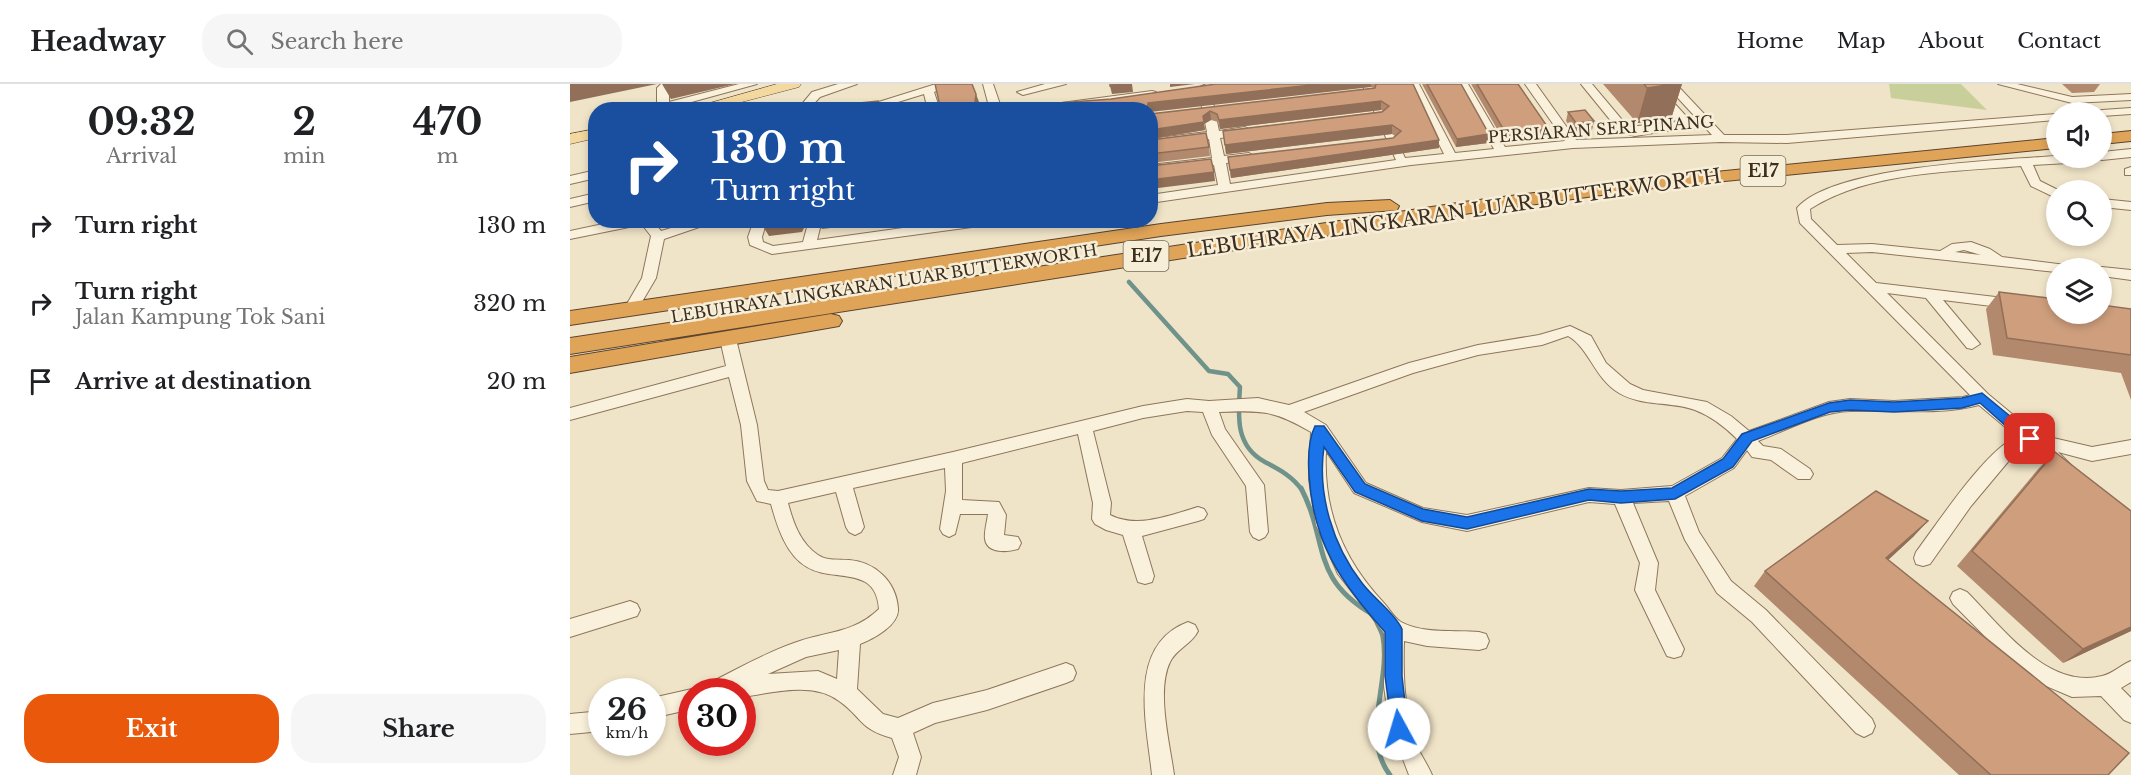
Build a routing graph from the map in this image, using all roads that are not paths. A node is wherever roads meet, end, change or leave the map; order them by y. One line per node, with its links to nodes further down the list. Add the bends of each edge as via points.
1 (667, 84): 25 (street, via 663,88)
2 (752, 84): 26 (street)
3 (794, 84): 27 (main road)
4 (852, 84): 28 (street, via 813,96)
5 (948, 84): 19 (street)
6 (988, 84): 31 (street)
7 (1061, 84): 17 (street)
8 (1414, 84): 53 (street)
9 (1463, 84): 49 (street)
10 (1530, 84): 47 (street)
11 (1586, 84): 12 (street, via 1624,130 1683,125 1681,117)
12 (1651, 84)
13 (1670, 84): 43 (street)
14 (2003, 84): 24 (street)
15 (2055, 84): 24 (street)
16 (2102, 84): 23 (street)
17 (1022, 88)
18 (1204, 88): 41 (street)
19 (928, 90): 29 (street); 30 (street)
20 (1154, 90): 32 (street)
21 (1366, 90): 56 (street, via 1387,140)
22 (2131, 97): 23 (street)
23 (2119, 98): 24 (street)
24 (2072, 100)
25 (663, 102)
26 (682, 102)
27 (723, 102)
28 (807, 102)
29 (899, 102)
30 (932, 102)
31 (994, 102)
32 (1069, 102)
33 (2131, 111): 34 (street)
34 (2112, 112)
35 (2046, 118): 43 (street, PERSIARAN SERI PINANG, via 1787,139)
36 (2131, 127): 37 (highway)
37 (2112, 128)
38 (1258, 129): 41 (street)
39 (2046, 134): 68 (highway, LEBUHRAYA LINGKARAN LUAR BUTTERWORTH / E17, via 1669,169)
40 (588, 135): 45 (main road)
41 (1214, 135): 46 (street); 54 (street)
42 (2131, 136): 44 (highway)
43 (1721, 138): 47 (street, PERSIARAN SERI PINANG)
44 (2112, 138)
45 (570, 139)
46 (1158, 141)
47 (1573, 144): 49 (street, PERSIARAN SERI PINANG)
48 (2046, 144): 68 (highway, LEBUHRAYA LINGKARAN LUAR BUTTERWORTH / E17)
49 (1502, 152): 53 (street, PERSIARAN SERI PINANG)
50 (2131, 153): 52 (street)
51 (1265, 155): 54 (street)
52 (2112, 155)
53 (1451, 156): 56 (street, PERSIARAN SERI PINANG)
54 (1219, 160): 58 (street); 61 (street)
55 (2046, 161): 57 (street)
56 (1403, 162): 61 (street, PERSIARAN SERI PINANG)
57 (2028, 163): 62 (street, via 2028,173 2034,182); 80 (street, via 1896,175 1810,201 1803,208 1805,219)
58 (1158, 168)
59 (588, 176): 60 (street)
60 (570, 180)
61 (1225, 189): 63 (street, PERSIARAN SERI PINANG)
62 (2046, 189)
63 (1158, 198)
64 (588, 199): 65 (street)
65 (570, 203)
66 (2112, 203): 67 (street)
67 (2131, 206)
68 (1402, 211): 85 (highway, LEBUHRAYA LINGKARAN LUAR BUTTERWORTH / E17); 88 (highway, via 1327,208); 91 (highway, via 1345,233)
69 (605, 228): 76 (street)
70 (652, 228): 77 (street)
71 (686, 228): 77 (street)
72 (758, 228): 79 (street, via 757,244 772,250)
73 (814, 228): 79 (street)
74 (869, 228): 78 (street)
75 (934, 228): 78 (street)
76 (570, 235)
77 (658, 236): 88 (street, via 649,278)
78 (867, 237): 79 (street)
79 (809, 244)
80 (1835, 249): 81 (street, via 1872,248); 84 (street)
81 (2046, 267)
82 (2112, 273): 83 (street)
83 (2131, 275)
84 (1872, 287): 86 (street); 96 (street)
85 (885, 289): 90 (highway, LEBUHRAYA LINGKARAN LUAR BUTTERWORTH / E17); 93 (highway, LEBUHRAYA LINGKARAN LUAR BUTTERWORTH / E17)
86 (1930, 294): 87 (street); 92 (street)
87 (2046, 308)
88 (614, 312): 89 (highway); 90 (highway)
89 (570, 316)
90 (570, 331)
91 (728, 339): 94 (highway); 95 (street)
92 (1972, 344)
93 (570, 346)
94 (574, 366)
95 (733, 370): 99 (street); 111 (street, via 749,425 756,487 764,496)
96 (1982, 398): 102 (street, via 1962,403 1829,408); 103 (street)
97 (1214, 407): 98 (street, via 1258,404); 100 (street, via 1166,407); 117 (street, via 1218,431 1255,485)
98 (1288, 411): 101 (street); 102 (street, via 1409,369 1570,331 1586,340 1601,369 1626,390 1700,406 1720,415)
99 (570, 414)
100 (1084, 426): 105 (street); 115 (street, via 1102,503 1101,519 1110,525)
101 (1320, 429): 110 (street, via 1360,488 1422,515 1467,523 1589,495); 124 (street, via 1315,459 1318,500 1330,545 1356,588)
102 (1747, 438): 106 (street, via 1758,452 1775,454); 109 (street, via 1728,463)
103 (2030, 439): 104 (street, via 2092,454); 107 (street); 119 (street, via 2011,446)
104 (2131, 447)
105 (953, 459): 108 (street); 112 (street)
106 (1804, 474)
107 (2076, 477)
108 (843, 485): 111 (street); 114 (street)
109 (1675, 494): 110 (street); 138 (street, via 1691,535 1724,586 1759,616)
110 (1621, 497): 128 (street, via 1649,563 1645,590)
111 (778, 498): 126 (street, via 800,551 821,566 859,570 884,586 889,612 873,628)
112 (954, 507): 116 (street); 118 (street, via 993,507 997,515 994,539 997,543)
113 (1198, 514): 115 (street, via 1147,529)
114 (855, 527)
115 (1130, 527): 120 (street)
116 (949, 530)
117 (1259, 531)
118 (1012, 543)
119 (1923, 558)
120 (1145, 576)
121 (1960, 598): 133 (street, via 2032,670 2072,687)
122 (630, 610): 123 (street)
123 (570, 628)
124 (1394, 629): 127 (street, via 1423,637); 142 (street, via 1393,676 1399,729)
125 (1188, 632): 141 (street, via 1162,657 1156,680)
126 (850, 639): 131 (street, via 805,649); 134 (street)
127 (1479, 641)
128 (1674, 649)
129 (2131, 671): 133 (street)
130 (1066, 673): 139 (street, via 987,700 933,713)
131 (743, 678)
132 (756, 685): 134 (street, via 818,681)
133 (2105, 686): 135 (street)
134 (846, 693): 139 (street, via 877,723)
135 (2131, 713)
136 (588, 722): 137 (street)
137 (570, 724)
138 (1864, 726)
139 (898, 729): 140 (street, via 911,748)
140 (904, 775)
141 (1163, 775)
142 (1421, 775)

